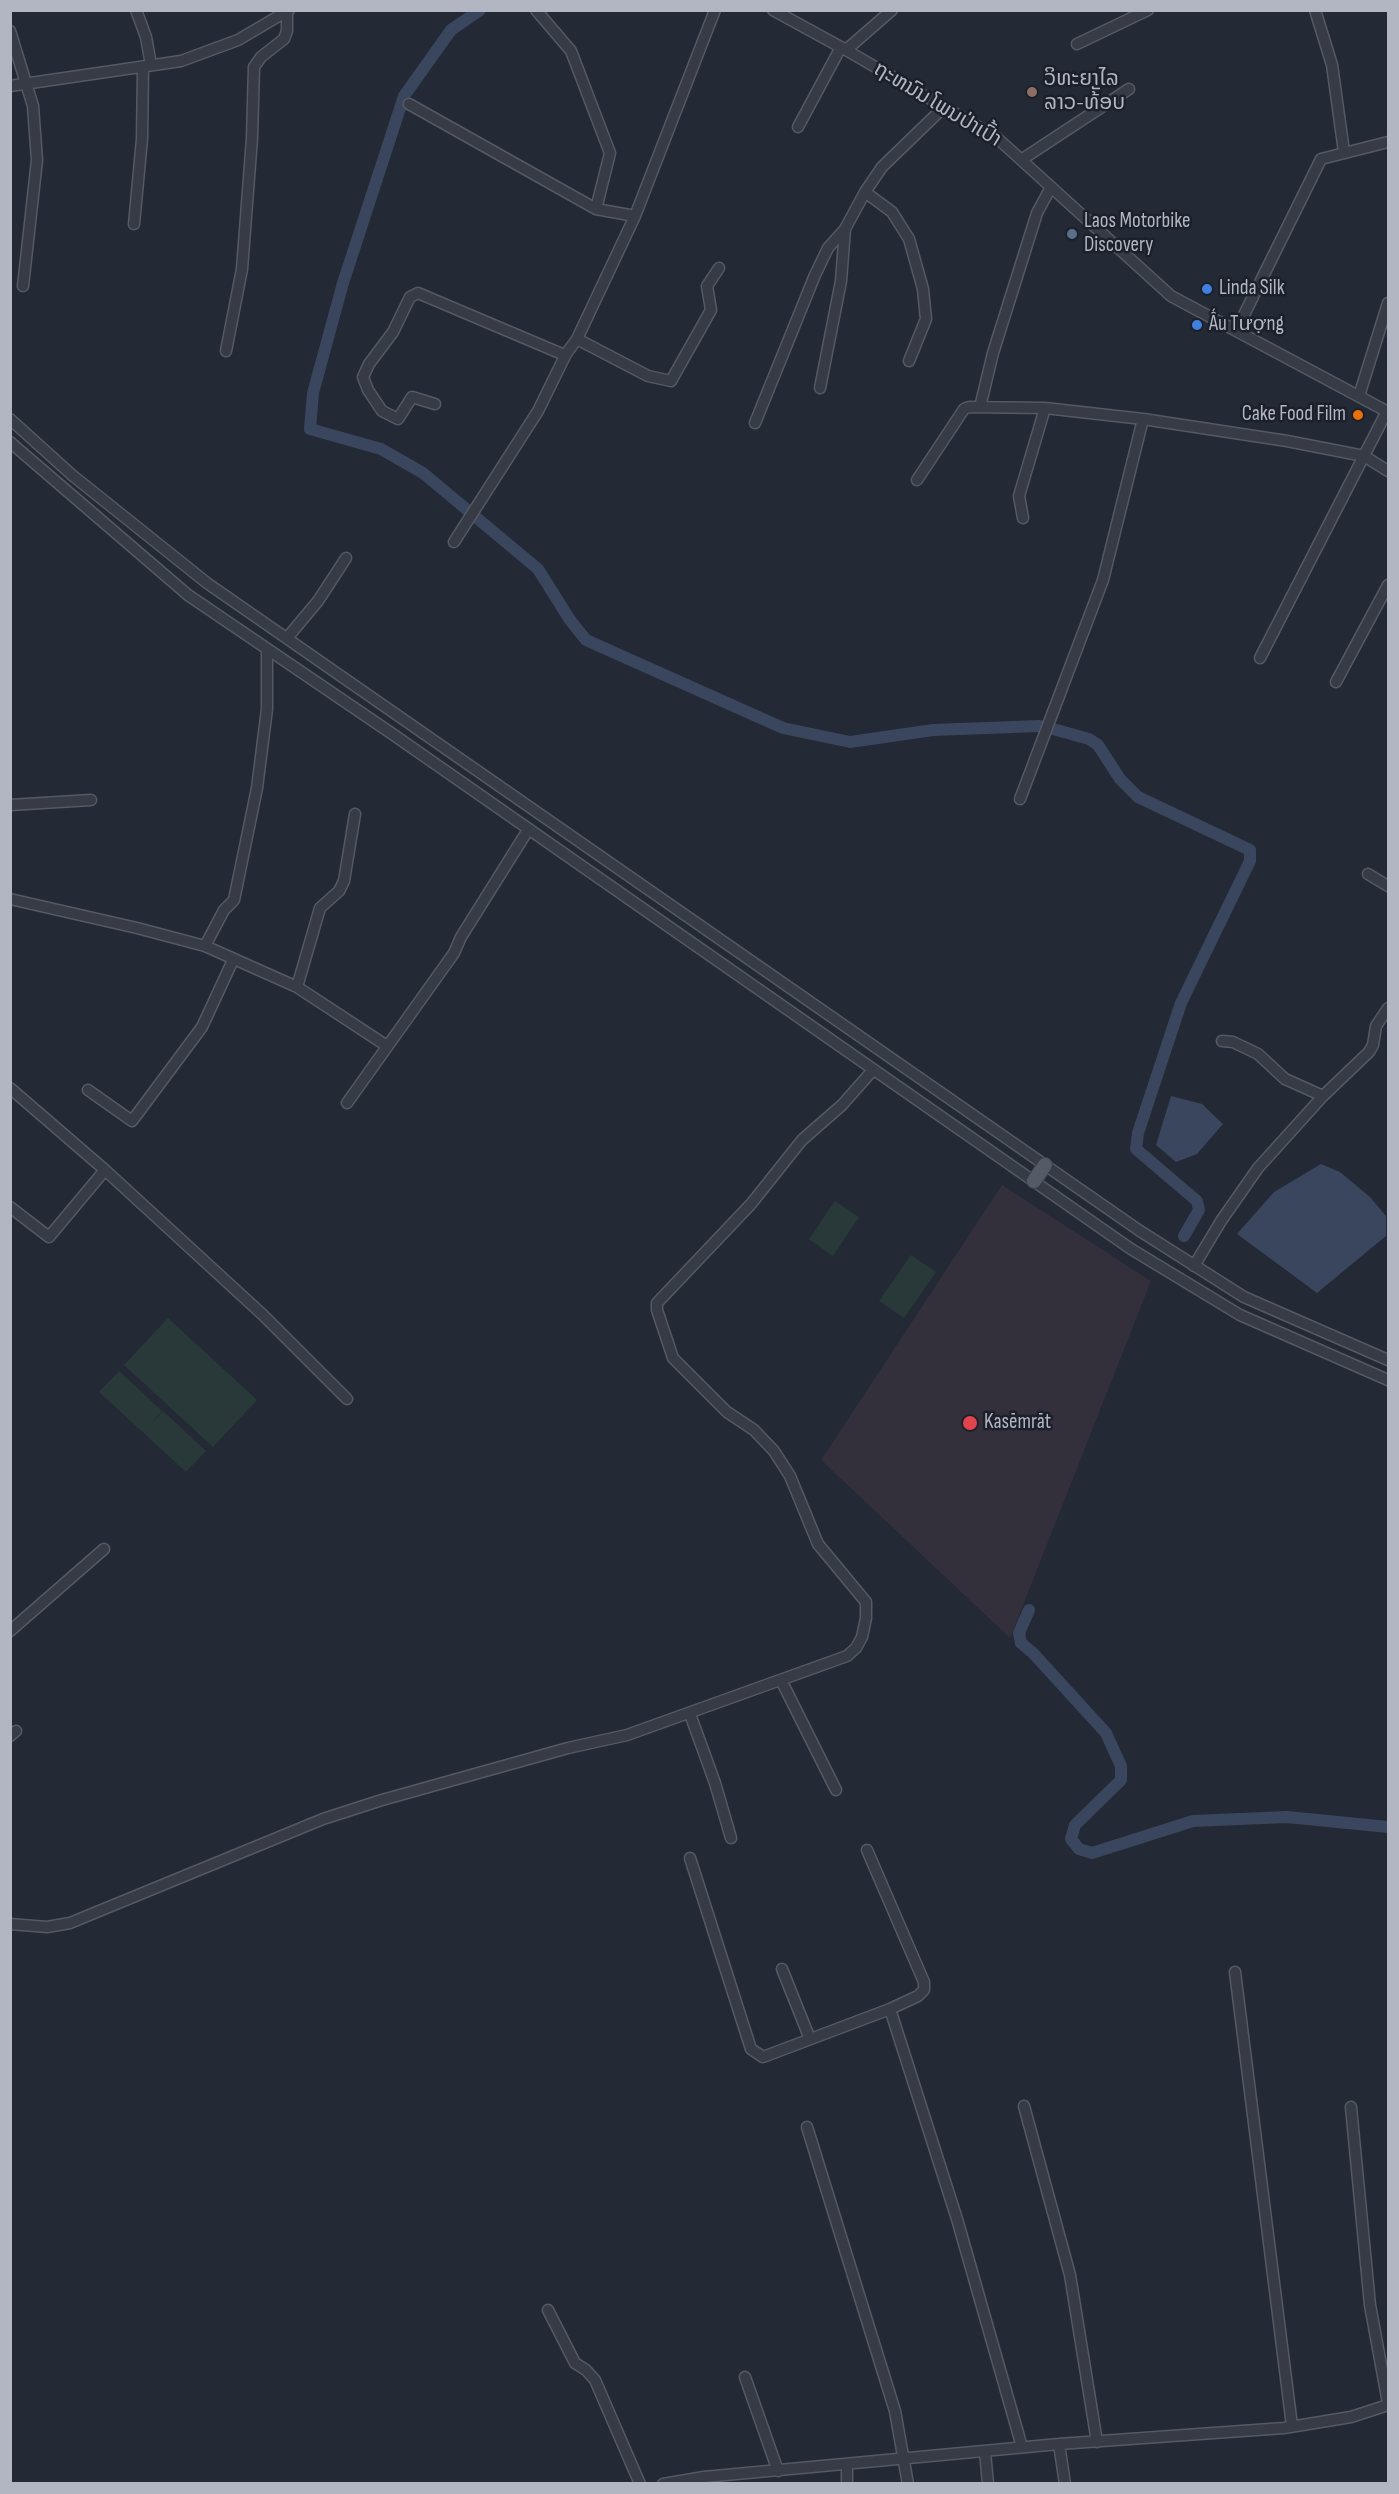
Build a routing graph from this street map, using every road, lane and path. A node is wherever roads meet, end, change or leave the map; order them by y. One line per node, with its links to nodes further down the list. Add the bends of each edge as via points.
1 (136, 10): 12 (street, via 146,37)
2 (536, 10): 24 (street, via 570,51 610,153)
3 (715, 10): 25 (street)
4 (773, 10): 11 (street, ຖະຫນົນ ໂພນປ່າເປົ້າ)
5 (892, 10): 11 (street)
6 (1148, 10): 10 (street)
7 (1315, 10): 20 (street, via 1332,65)
8 (288, 11): 12 (street, via 238,40 181,61); 34 (street, via 284,39 254,67 242,269)
9 (10, 31): 13 (street)
10 (1077, 44)
11 (844, 48): 17 (street, ຖະຫນົນ ໂພນປ່າເປົ້າ); 18 (street)
12 (147, 66): 13 (street); 26 (street)
13 (27, 84): 14 (street); 29 (street, via 33,106 37,160)
14 (10, 86)
15 (1129, 89): 21 (street)
16 (409, 104): 24 (street)
17 (944, 107): 21 (street, ຖະຫນົນ ໂພນປ່າເປົ້າ, via 996,137); 23 (street, via 882,167)
18 (798, 127)
19 (1389, 142): 20 (street)
20 (1344, 152): 32 (street, via 1321,159)
21 (1021, 160): 22 (street, ຖະຫນົນ ໂພນປ່າເປົ້າ)
22 (1051, 187): 32 (street, ຖະຫນົນ ໂພນປ່າເປົ້າ, via 1172,296); 40 (street, via 1037,213)
23 (865, 192): 27 (street); 36 (street, via 892,212 909,239 923,289 927,319)
24 (596, 209): 25 (street)
25 (635, 216): 33 (street)
26 (134, 224)
27 (845, 229): 37 (street, via 841,281); 45 (street, via 828,248 815,275)
28 (719, 268): 33 (street, via 706,286 711,310 671,381 648,376)
29 (23, 286)
30 (1389, 303): 31 (street)
31 (1385, 325): 38 (street)
32 (1236, 331): 38 (street, ຖະຫນົນ ໂພນປ່າເປົ້າ)
33 (576, 339): 35 (street)
34 (226, 351)
35 (566, 354): 39 (street, via 418,293 410,297 393,332 363,377 382,411 398,419 412,397); 51 (street, via 538,411)
36 (909, 361)
37 (820, 388)
38 (1359, 396): 42 (street, ຖະຫນົນ ໂພນປ່າເປົ້າ)
39 (435, 404)
40 (980, 407): 41 (street); 49 (street, via 964,409)
41 (1045, 408): 44 (street); 50 (street, via 1019,496)
42 (1388, 412): 47 (street)
43 (10, 418): 54 (street, via 72,475 207,583)
44 (1143, 419): 47 (street); 58 (street, via 1102,580)
45 (755, 423)
46 (10, 442): 55 (street, via 188,595)
47 (1364, 456): 48 (street); 56 (street)
48 (1389, 471)
49 (917, 480)
50 (1023, 518)
51 (454, 542)
52 (346, 558): 54 (street)
53 (1389, 585): 57 (street)
54 (287, 638): 77 (street)
55 (267, 650): 62 (street); 66 (street, via 267,709 257,788 234,900 224,910)
56 (1260, 658)
57 (1336, 682)
58 (1020, 799)
59 (91, 800): 60 (street)
60 (10, 804)
61 (355, 814): 68 (street, via 344,880 339,891 320,908)
62 (528, 830): 71 (street, via 454,953); 72 (street)
63 (1368, 874): 64 (street)
64 (1389, 886)
65 (10, 899): 66 (street)
66 (205, 946): 67 (street)
67 (233, 960): 68 (street); 74 (street, via 202,1027 132,1121)
68 (297, 987): 71 (street)
69 (1389, 1008): 75 (street, via 1376,1026 1369,1052)
70 (1222, 1041): 75 (street, via 1258,1054 1285,1079)
71 (387, 1046): 76 (street)
72 (873, 1070): 79 (street); 87 (street, via 842,1105 802,1140 751,1204 657,1303 673,1358 727,1412 754,1430 774,1451 790,1476 819,1544 866,1602 864,1628 856,1648 847,1656)
73 (10, 1088): 78 (street)
74 (88, 1090)
75 (1323, 1096): 81 (street, via 1258,1168)
76 (347, 1103)
77 (1045, 1165): 79 (main road); 81 (street)
78 (105, 1170): 80 (street, via 49,1237); 84 (street, via 263,1315)
79 (1034, 1181): 83 (street, via 1138,1254 1240,1315)
80 (10, 1206)
81 (1194, 1266): 82 (street, via 1244,1298)
82 (1389, 1360)
83 (1389, 1380)
84 (346, 1399)
85 (104, 1550): 86 (street)
86 (10, 1631)
87 (781, 1680): 88 (street); 89 (street)
88 (690, 1714): 90 (street); 93 (street, via 627,1735 382,1800 323,1820 70,1923 47,1927)
89 (836, 1790)
90 (731, 1838)
91 (867, 1850): 96 (street, via 924,1982 924,1990 918,1996)
92 (690, 1858): 97 (street, via 751,2049 763,2057)
93 (10, 1924)
94 (782, 1969): 97 (street)
95 (1235, 1972): 104 (street)
96 (890, 2009): 97 (street); 107 (street, via 957,2219)
97 (810, 2038)
98 (1024, 2106): 105 (street, via 1070,2275)
99 (1351, 2107): 103 (street, via 1370,2305)
100 (807, 2127): 109 (street, via 895,2410)
101 (548, 2310): 113 (street, via 574,2362 595,2380)
102 (746, 2377): 111 (street)
103 (1389, 2404): 104 (street, via 1351,2417)
104 (1292, 2427): 105 (street)
105 (1097, 2442): 106 (street)
106 (1059, 2444): 107 (street); 118 (street)
107 (1022, 2447): 108 (street)
108 (985, 2452): 109 (street); 117 (street)
109 (905, 2458): 110 (street); 116 (street)
110 (847, 2465): 111 (street); 115 (street)
111 (778, 2471): 112 (street)
112 (704, 2480): 114 (street)
113 (640, 2484)
114 (663, 2484)
115 (847, 2484)
116 (908, 2484)
117 (988, 2484)
118 (1065, 2484)

